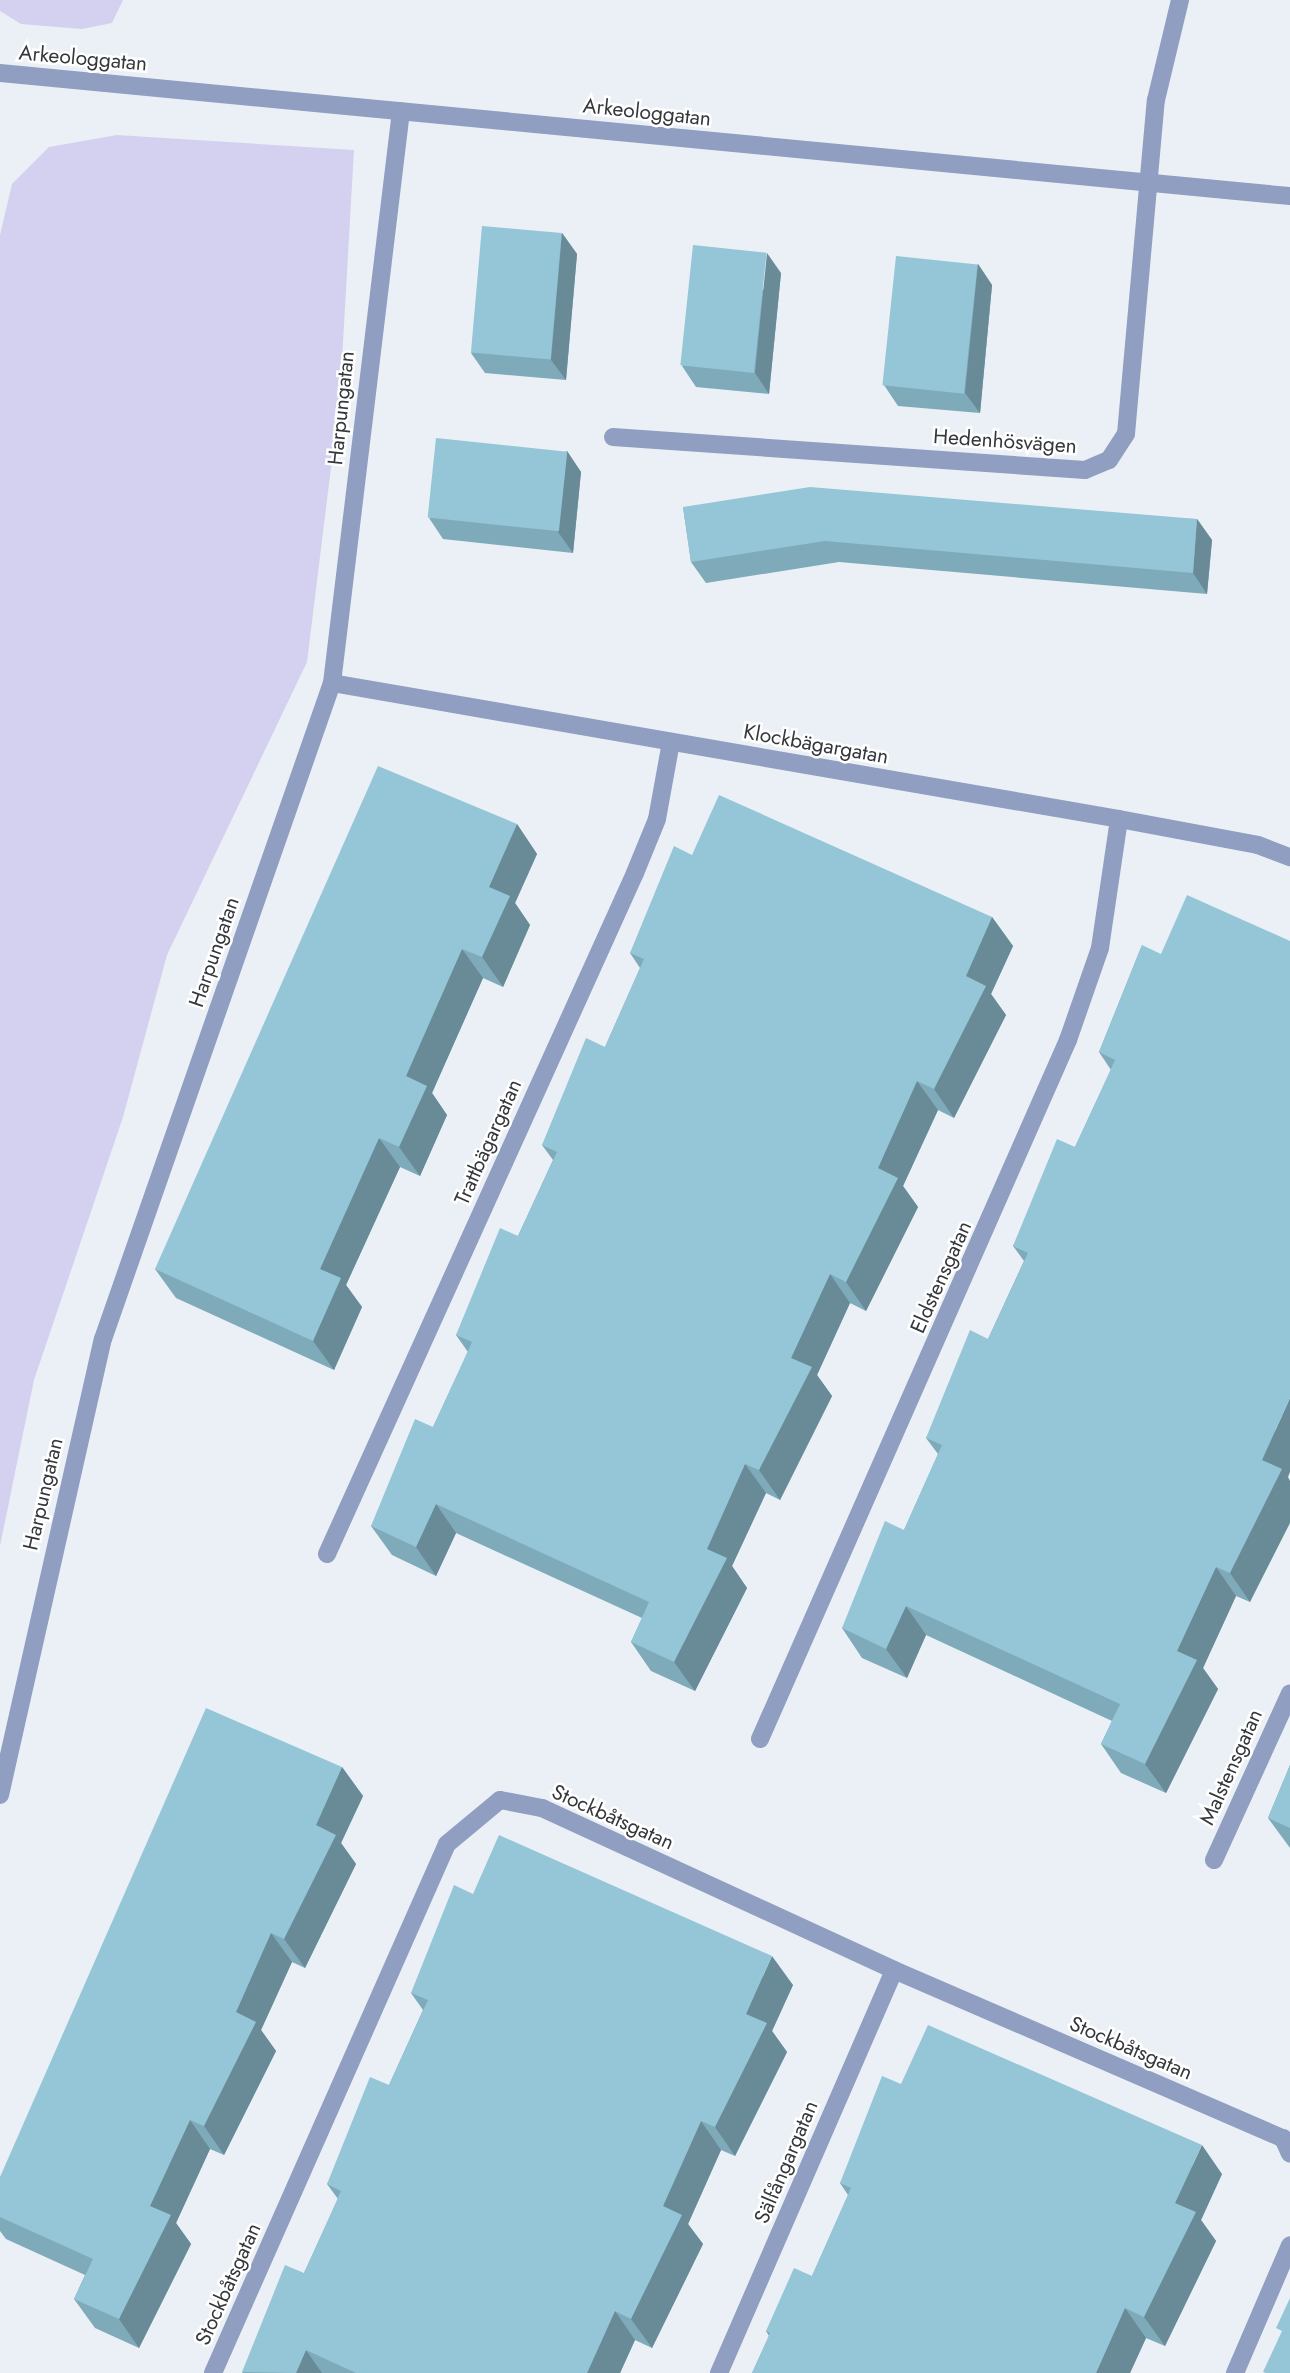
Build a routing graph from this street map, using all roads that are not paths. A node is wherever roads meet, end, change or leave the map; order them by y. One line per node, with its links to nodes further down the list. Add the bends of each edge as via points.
1 (1180, 0): 4 (street, Hedenhösvägen, via 1156,100)
2 (0, 73): 3 (street, Arkeologgatan)
3 (401, 111): 4 (street, Arkeologgatan); 7 (street, Harpungatan)
4 (1148, 183): 5 (street, Arkeologgatan); 6 (street, Hedenhösvägen, via 1126,434 1109,460 1085,470)
5 (1290, 196)
6 (613, 437)
7 (332, 683): 8 (street, Klockbägargatan); 14 (street, Harpungatan, via 103,1339)
8 (671, 742): 9 (street, Klockbägargatan); 11 (street, Trattbägargatan, via 657,819 635,873)
9 (1119, 819): 10 (street, Klockbägargatan, via 1258,845); 13 (street, Eldstensgatan, via 1100,948 1068,1040)
10 (1290, 857)
11 (327, 1554)
12 (1290, 1693): 15 (street, Malstensgatan)
13 (760, 1739)
14 (0, 1795)
15 (1214, 1860)
16 (894, 1969): 17 (street, Stockbåtsgatan, via 1283,2138); 19 (street, Stockbåtsgatan, via 542,1808 500,1800 447,1844); 20 (street, Sälfångargatan)
17 (1290, 2154)
18 (1290, 2245): 21 (street)
19 (213, 2373)
20 (719, 2373)
21 (1236, 2373)

